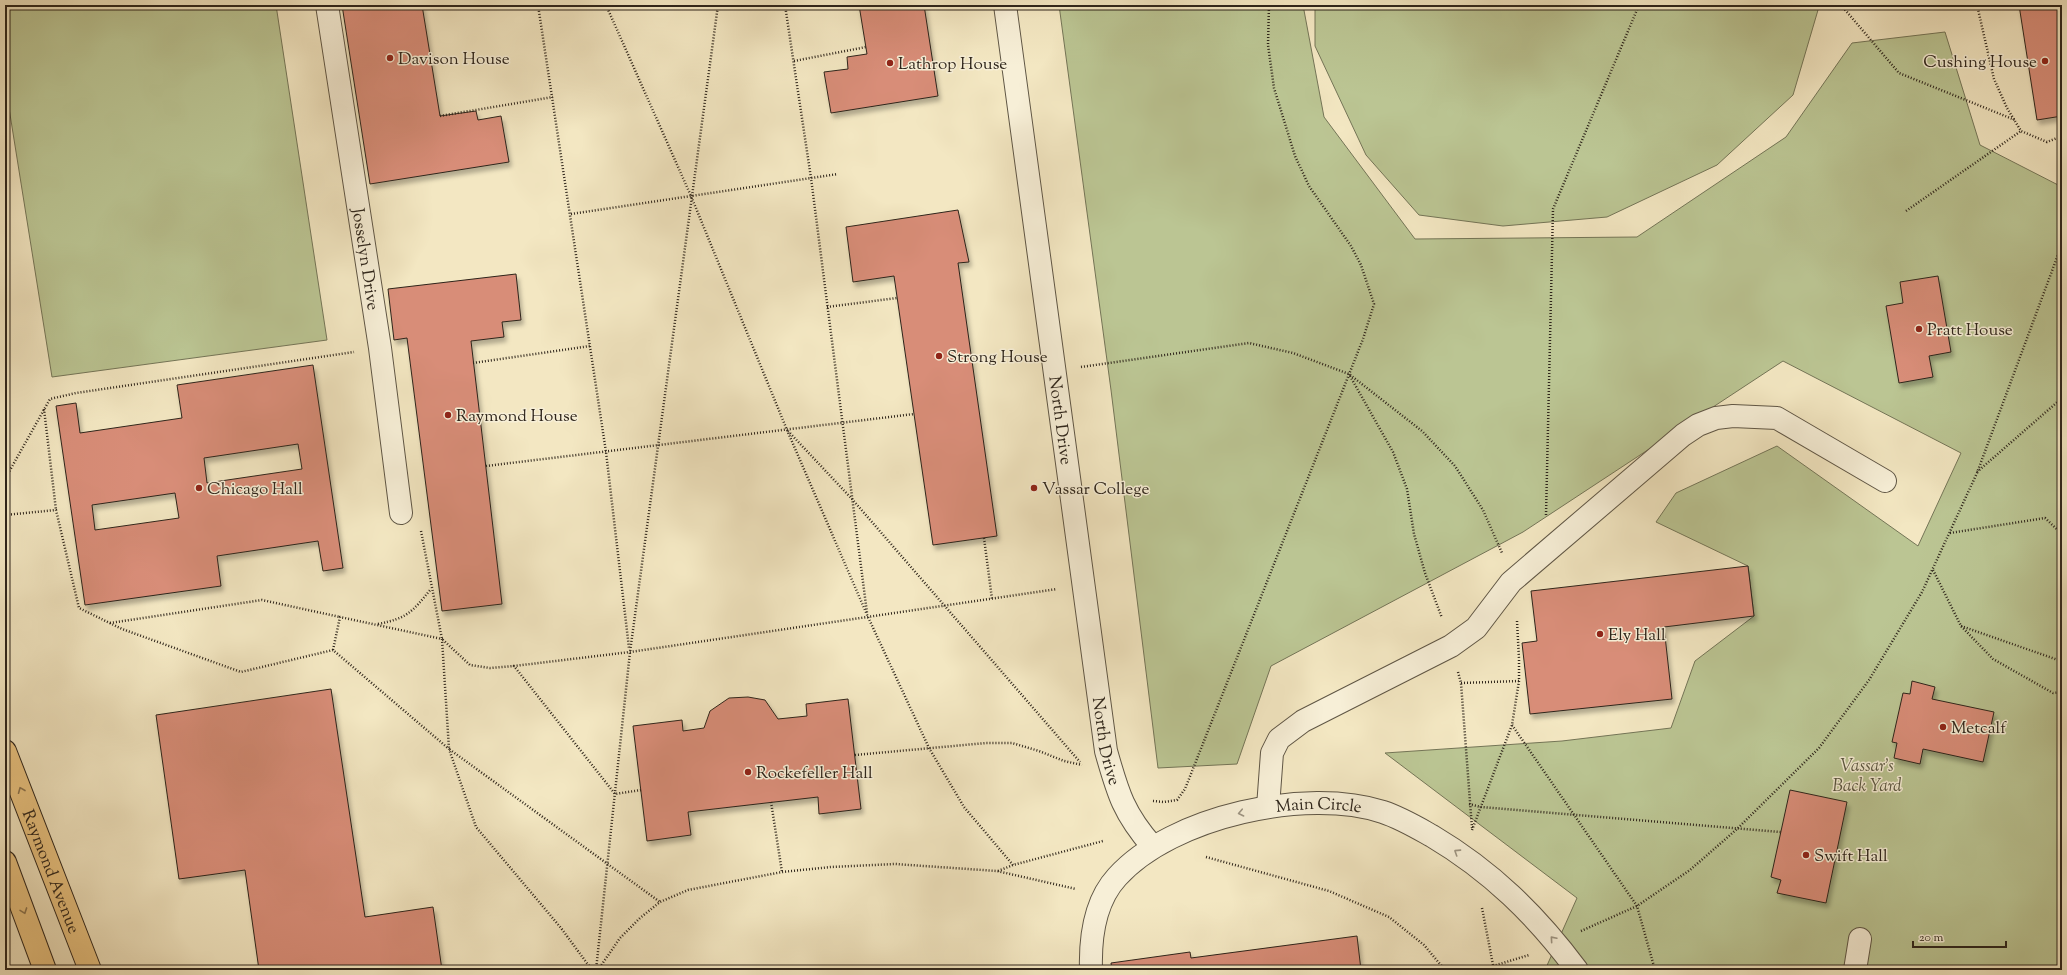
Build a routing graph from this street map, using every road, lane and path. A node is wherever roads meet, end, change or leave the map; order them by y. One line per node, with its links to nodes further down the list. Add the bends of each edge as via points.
1 (327, 5): 27 (lane, Josselyn Drive)
2 (538, 5): 13 (path)
3 (606, 5): 20 (path)
4 (718, 5): 20 (path)
5 (785, 5): 12 (path)
6 (1005, 5): 86 (lane, North Drive, via 1106,751 1129,817)
7 (1269, 5): 30 (path, via 1268,45 1274,88 1295,156 1309,186 1351,246 1361,265 1374,304)
8 (1639, 5): 49 (path, via 1553,209)
9 (1841, 5): 15 (path, via 1899,73)
10 (1977, 5): 15 (path, via 1994,79)
11 (866, 47): 12 (path)
12 (794, 61): 19 (path)
13 (553, 97): 14 (path); 22 (path)
14 (440, 116)
15 (2015, 120): 16 (path)
16 (2021, 131): 17 (path, via 2047,142); 21 (path)
17 (2062, 136)
18 (838, 174): 19 (path)
19 (811, 178): 20 (path); 25 (path)
20 (691, 196): 22 (path); 35 (path); 36 (path)
21 (1906, 211)
22 (571, 214): 26 (path)
23 (2062, 244): 39 (path)
24 (898, 298): 25 (path)
25 (827, 307): 34 (path)
26 (590, 346): 28 (path); 37 (path)
27 (380, 348): 32 (path, via 65,395 50,399); 44 (lane, Josselyn Drive)
28 (473, 363)
29 (1073, 369): 30 (path, via 1249,343 1293,353)
30 (1349, 374): 50 (path, via 1422,431 1455,466 1483,510); 60 (path, via 1393,452 1407,489 1414,534 1425,573); 77 (path, via 1185,789 1177,800)
31 (2062, 398): 39 (path)
32 (44, 409): 40 (path); 43 (path)
33 (914, 414): 34 (path)
34 (843, 423): 35 (path); 42 (path)
35 (787, 430): 36 (path); 42 (path); 57 (path)
36 (659, 445): 37 (path); 64 (path)
37 (606, 452): 38 (path); 64 (path)
38 (486, 466)
39 (1977, 472): 46 (path)
40 (5, 479)
41 (1885, 481): 49 (lane, via 1776,418 1716,418 1698,424 1683,435)
42 (852, 499): 55 (path); 57 (path)
43 (56, 510): 45 (path); 59 (path, via 79,608)
44 (401, 513)
45 (5, 515)
46 (1949, 533): 47 (path, via 2045,518); 51 (path)
47 (2062, 534)
48 (984, 538): 54 (path)
49 (1545, 553): 80 (lane, via 1511,582 1488,615 1463,638 1303,721 1279,739 1272,753)
50 (1504, 557)
51 (1932, 569): 62 (path); 83 (path, via 1922,592 1869,680 1819,748)
52 (431, 589): 61 (path, via 412,612 397,620)
53 (1060, 589): 54 (path)
54 (992, 598): 55 (path)
55 (942, 605): 57 (path); 71 (path, via 1083,765 1064,762 1039,750 1012,743)
56 (340, 617): 59 (path, via 262,600); 61 (path); 63 (path)
57 (868, 617): 64 (path); 71 (path)
58 (1516, 618): 67 (path)
59 (109, 623): 63 (path, via 241,672)
60 (1444, 623)
61 (375, 625): 72 (path, via 442,639)
62 (1961, 626): 65 (path, via 2058,660); 69 (path, via 1993,659 2053,694)
63 (333, 650): 72 (path)
64 (630, 652): 76 (path); 76 (path, via 514,666)
65 (2062, 658)
66 (1457, 665): 68 (path)
67 (1519, 681): 68 (path); 70 (path)
68 (1461, 683): 79 (path)
69 (2062, 692)
70 (1512, 725): 81 (path); 82 (path)
71 (929, 748): 74 (path); 90 (path, via 964,807)
72 (449, 749): 89 (path); 103 (path, via 476,827 561,928)
73 (5, 751): 102 (main road, Raymond Avenue, one-way to 73)
74 (855, 755)
75 (641, 790): 76 (path)
76 (615, 794): 89 (path)
77 (1147, 800)
78 (771, 802): 91 (path)
79 (1469, 804): 81 (path); 81 (path, via 1472,830)
80 (1268, 807): 86 (lane, Main Circle, one-way to 86, via 1191,828); 107 (lane, Main Circle, one-way to 80, via 1520,902 1475,864 1409,823 1383,812 1349,804 1309,803)
81 (1481, 807): 82 (path)
82 (1574, 815): 83 (path); 95 (path)
83 (1737, 829): 84 (path); 95 (path, via 1690,870)
84 (1781, 832)
85 (1103, 841): 90 (path)
86 (1153, 848): 105 (lane, Main Circle, via 1116,878 1102,901 1094,925 1090,952)
87 (1206, 857): 106 (path, via 1329,891 1390,918 1424,945)
88 (5, 862): 101 (main road, one-way to 101)
89 (607, 864): 94 (path); 104 (path)
90 (1013, 865): 92 (path)
91 (782, 872): 92 (path, via 895,864); 94 (path, via 688,890)
92 (997, 872): 93 (path)
93 (1076, 889)
94 (660, 902): 104 (path, via 620,938)
95 (1637, 906): 97 (path); 108 (path)
96 (1482, 907): 100 (path)
97 (1579, 932)
98 (1860, 939): 109 (lane)
99 (1533, 953): 100 (path)
100 (1494, 968)
101 (46, 970)
102 (90, 970)
103 (592, 970)
104 (597, 970)
105 (1091, 970)
106 (1445, 970)
107 (1577, 970)
108 (1655, 970)
109 (1856, 970)

